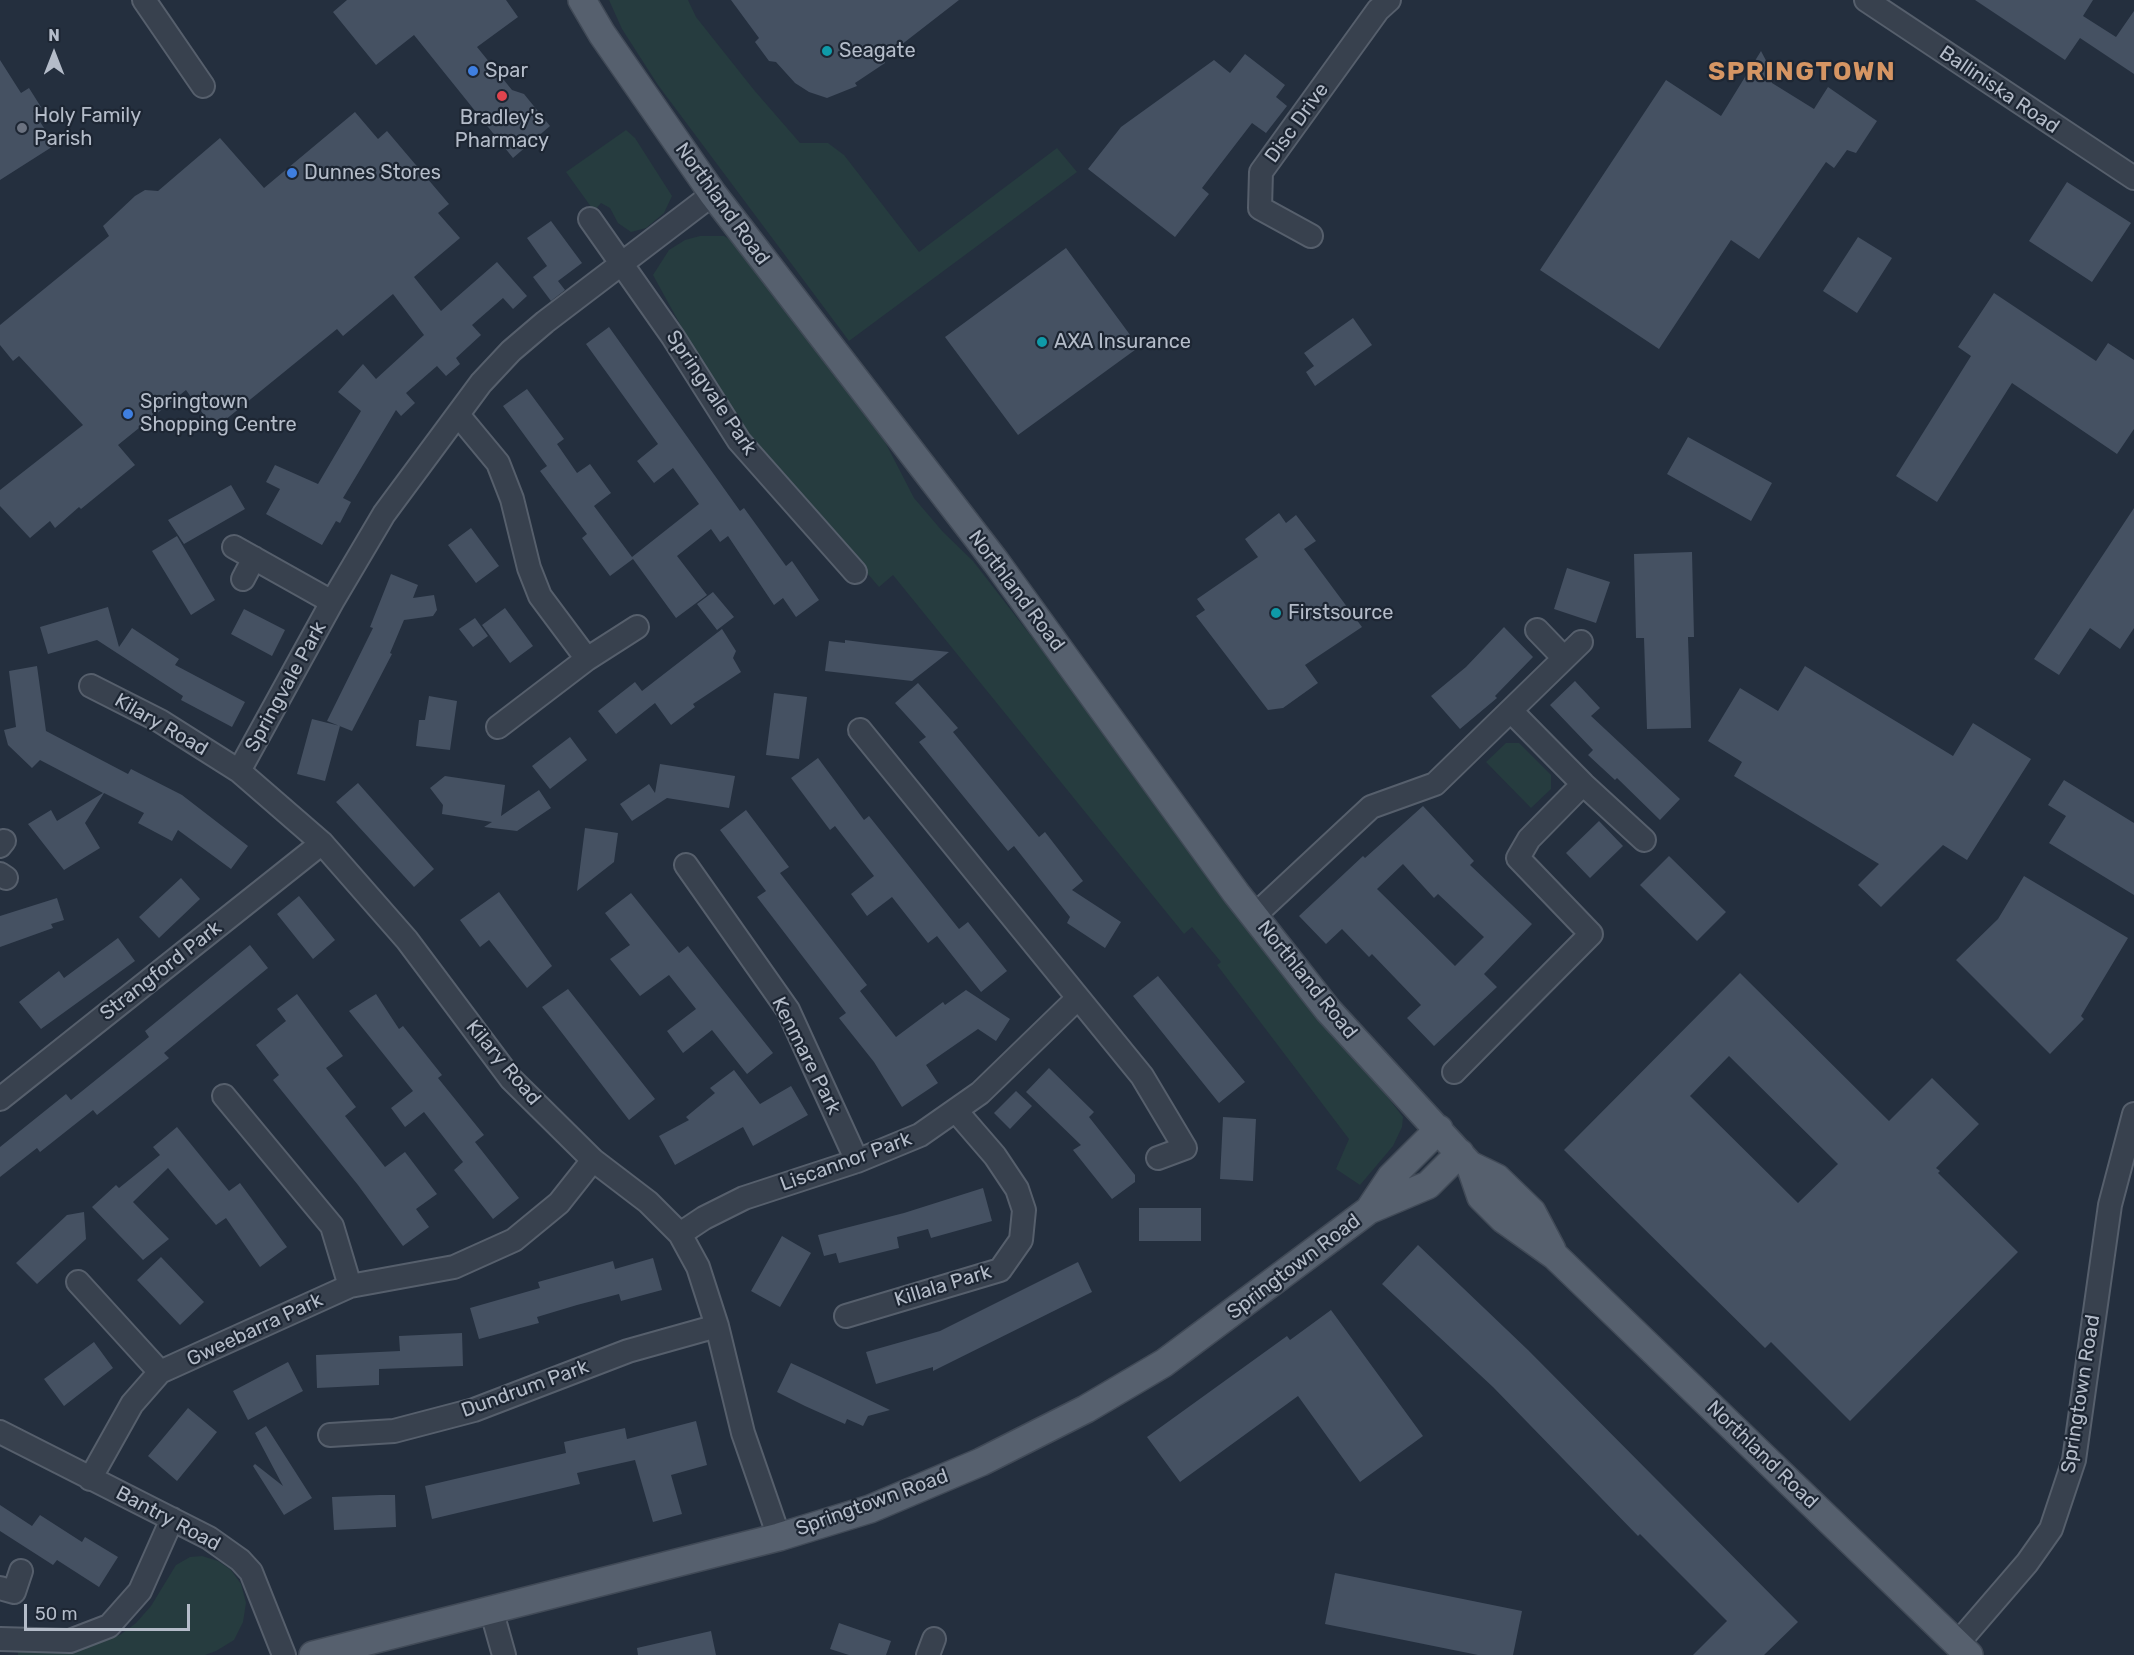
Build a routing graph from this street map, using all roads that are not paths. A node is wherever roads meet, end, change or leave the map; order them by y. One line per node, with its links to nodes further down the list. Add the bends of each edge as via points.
1 (144, 0): 5 (street)
2 (582, 0): 7 (main road, Northland Road)
3 (1389, 0): 9 (street, Disc Drive, via 1261,172 1260,208)
4 (1866, 0): 6 (street, Balliniska Road)
5 (202, 86)
6 (2134, 178)
7 (713, 194): 10 (street, Springvale Park); 31 (main road, Northland Road, via 996,562)
8 (590, 219): 10 (street)
9 (1311, 236)
10 (622, 263): 11 (street, Springvale Park, via 511,351 481,383); 14 (street, Springvale Park, via 740,441)
11 (459, 416): 16 (street, Springvale Park, via 384,514); 21 (street, via 498,463 540,596)
12 (234, 547): 13 (street, Springvale Park)
13 (254, 558): 15 (street); 16 (street, Springvale Park)
14 (855, 572)
15 (243, 579)
16 (332, 602): 26 (street, Springvale Park)
17 (637, 627): 21 (street)
18 (1537, 630): 20 (street)
19 (1581, 642): 20 (street)
20 (1564, 658): 23 (street)
21 (587, 659): 24 (street)
22 (91, 686): 26 (street, Kilary Road, via 160,722)
23 (1512, 711): 27 (street); 31 (street, via 1435,784 1371,807)
24 (498, 727)
25 (860, 730): 32 (street)
26 (239, 771): 29 (street, Kilary Road)
27 (1583, 784): 28 (street); 33 (street, via 1529,839 1518,858 1591,934)
28 (1644, 840)
29 (322, 843): 35 (street, Strangford Park); 41 (street, Kilary Road, via 407,940 511,1079)
30 (686, 865): 42 (street, Kenmare Park, via 788,1010)
31 (1254, 916): 38 (main road, Northland Road, via 1328,1010)
32 (1078, 998): 36 (street, Liscannor Park); 39 (street, via 1142,1076 1185,1148)
33 (1454, 1072)
34 (224, 1096): 46 (street, via 332,1226)
35 (0, 1099)
36 (957, 1112): 42 (street, Liscannor Park, via 920,1135); 47 (street, Killala Park, via 1017,1189 1024,1210 1021,1240 1000,1270)
37 (2134, 1114): 59 (street, Springtown Road, via 2110,1205 2074,1460 2051,1529)
38 (1439, 1129): 40 (main road, Northland Road); 43 (main road, Springtown Road, via 1391,1176)
39 (1158, 1158)
40 (1465, 1159): 43 (main road, Springtown Road, via 1428,1185); 59 (main road, Northland Road, via 1481,1197 1503,1219 1555,1256)
41 (593, 1160): 44 (street, Kilary Road, via 648,1202); 46 (street, Gweebarra Park, via 559,1203 514,1240 454,1267)
42 (857, 1161): 44 (street, Liscannor Park, via 744,1198)
43 (1369, 1210): 54 (main road, Springtown Road, via 1164,1363 1086,1409 981,1462 870,1509)
44 (680, 1234): 48 (street, Kilary Road, via 698,1267)
45 (78, 1282): 49 (street)
46 (350, 1287): 49 (street, Gweebarra Park)
47 (846, 1316)
48 (717, 1326): 51 (street, Dundrum Park, via 628,1351 474,1410 394,1431); 54 (street, Kilary Road, via 743,1433)
49 (160, 1372): 52 (street, Gweebarra Park, via 132,1404)
50 (0, 1432): 52 (street, Bantry Road)
51 (330, 1435)
52 (90, 1479): 53 (street, Bantry Road)
53 (172, 1519): 58 (street, via 140,1591 109,1626 70,1641); 60 (street, Bantry Road, via 209,1538 251,1572)
54 (779, 1538): 57 (main road, Springtown Road)
55 (21, 1571): 56 (street, via 14,1592)
56 (0, 1588)
57 (491, 1609): 61 (main road, Springtown Road); 62 (street)
58 (0, 1639)
59 (1963, 1649)
60 (284, 1655)
61 (313, 1655)
62 (504, 1655)

